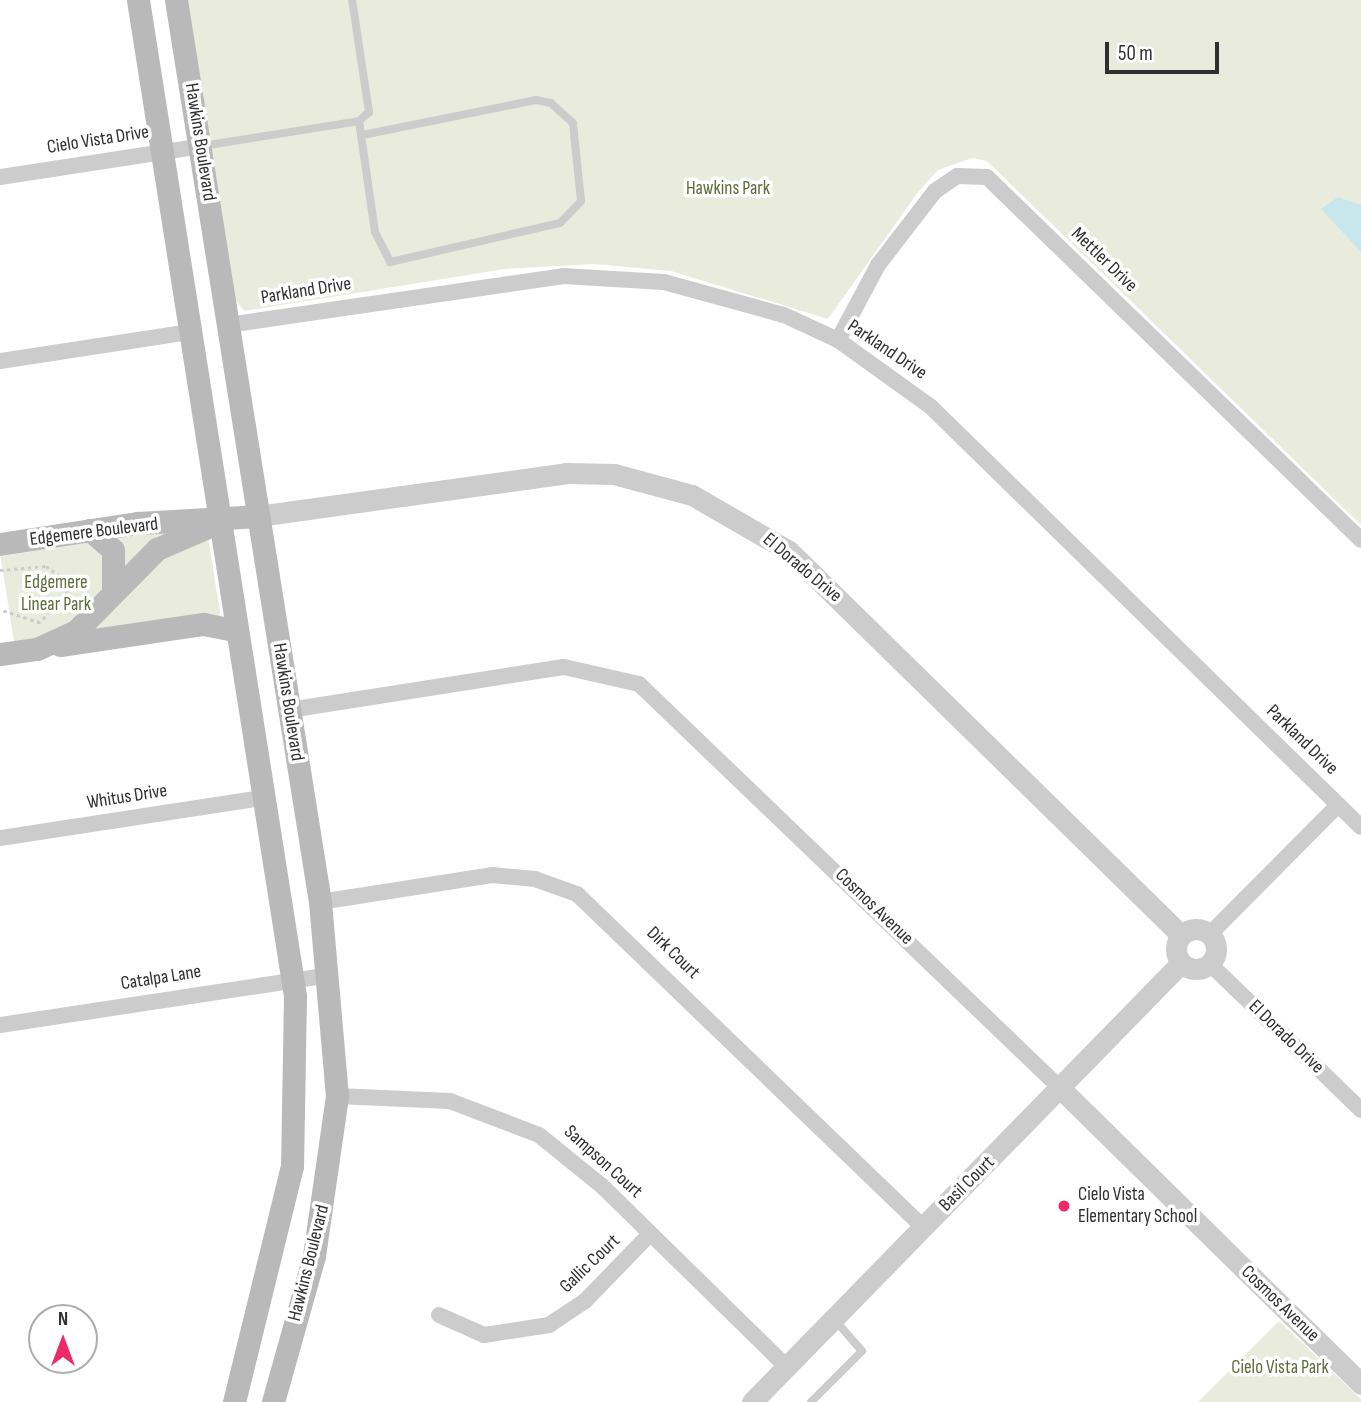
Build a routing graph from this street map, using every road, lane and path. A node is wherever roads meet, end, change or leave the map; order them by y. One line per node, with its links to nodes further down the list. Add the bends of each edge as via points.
1 (138, 0): 7 (main road, Hawkins Boulevard)
2 (176, 0): 6 (main road, Hawkins Boulevard)
3 (352, 0): 4 (lane, via 369,112)
4 (359, 121): 5 (lane); 6 (lane)
5 (362, 135): 5 (lane, via 536,100 551,103 573,123 581,201 560,223 390,262 375,232)
6 (202, 146): 7 (street, Cielo Vista Drive); 9 (main road, Hawkins Boulevard)
7 (161, 152): 8 (street, Cielo Vista Drive); 10 (main road, Hawkins Boulevard)
8 (0, 177)
9 (228, 325): 11 (street, Parkland Drive, via 528,278 611,276 701,289); 13 (main road, Hawkins Boulevard)
10 (189, 332): 12 (street); 14 (main road, Hawkins Boulevard)
11 (838, 340): 16 (street, Mettler Drive, via 878,265 935,191 957,176 987,177); 26 (street, Parkland Drive, via 930,406)
12 (0, 361)
13 (258, 516): 14 (main road, El Dorado Drive); 24 (main road, Hawkins Boulevard); 31 (street, El Dorado Drive, via 566,473 614,474 692,495 789,551)
14 (219, 522): 15 (main road, Edgemere Boulevard); 19 (main road, Edgemere Boulevard, via 157,549); 21 (main road, Hawkins Boulevard)
15 (90, 530): 17 (main road, Edgemere Boulevard); 19 (main road, via 113,550)
16 (1361, 540)
17 (0, 544)
18 (0, 569): 20 (path, via 46,566 62,576 68,590 40,623)
19 (113, 592): 22 (main road, Edgemere Boulevard, via 89,622)
20 (0, 610)
21 (235, 630): 22 (main road, via 203,624); 25 (main road, Hawkins Boulevard)
22 (37, 649): 23 (main road, Edgemere Boulevard)
23 (0, 654)
24 (289, 710): 29 (main road, Hawkins Boulevard); 37 (street, Cosmos Avenue, via 564,667 639,684)
25 (260, 798): 28 (street, Whitus Drive); 35 (main road, Hawkins Boulevard)
26 (1338, 805): 27 (street, Parkland Drive); 30 (street)
27 (1361, 827)
28 (0, 838)
29 (320, 902): 34 (main road, Hawkins Boulevard); 40 (street, Dirk Court, via 492,875 535,879 577,894)
30 (1210, 934): 31 (street, via 1195,929); 33 (street, via 1217,949)
31 (1181, 935): 32 (street, via 1175,949)
32 (1181, 964): 33 (street, via 1195,970); 37 (street, Basil Court)
33 (1210, 964): 39 (street, El Dorado Drive)
34 (329, 975): 35 (street, Catalpa Lane); 38 (main road, Hawkins Boulevard)
35 (293, 980): 36 (street, Catalpa Lane); 46 (main road, Hawkins Boulevard, via 298,1057 292,1166)
36 (0, 1025)
37 (1061, 1089): 40 (street, Basil Court); 45 (street, Cosmos Avenue)
38 (337, 1096): 41 (street, Sampson Court, via 450,1101 508,1119 567,1153); 47 (main road, Hawkins Boulevard, via 319,1232)
39 (1361, 1110)
40 (924, 1228): 43 (street, Basil Court)
41 (650, 1234): 42 (street, Gallic Court, via 585,1301 549,1325 484,1335); 44 (street, Sampson Court)
42 (439, 1315)
43 (834, 1319): 44 (street, Basil Court); 49 (lane, via 862,1351)
44 (787, 1367): 48 (street, Basil Court)
45 (1361, 1384)
46 (234, 1402)
47 (272, 1402)
48 (752, 1402)
49 (811, 1402)

